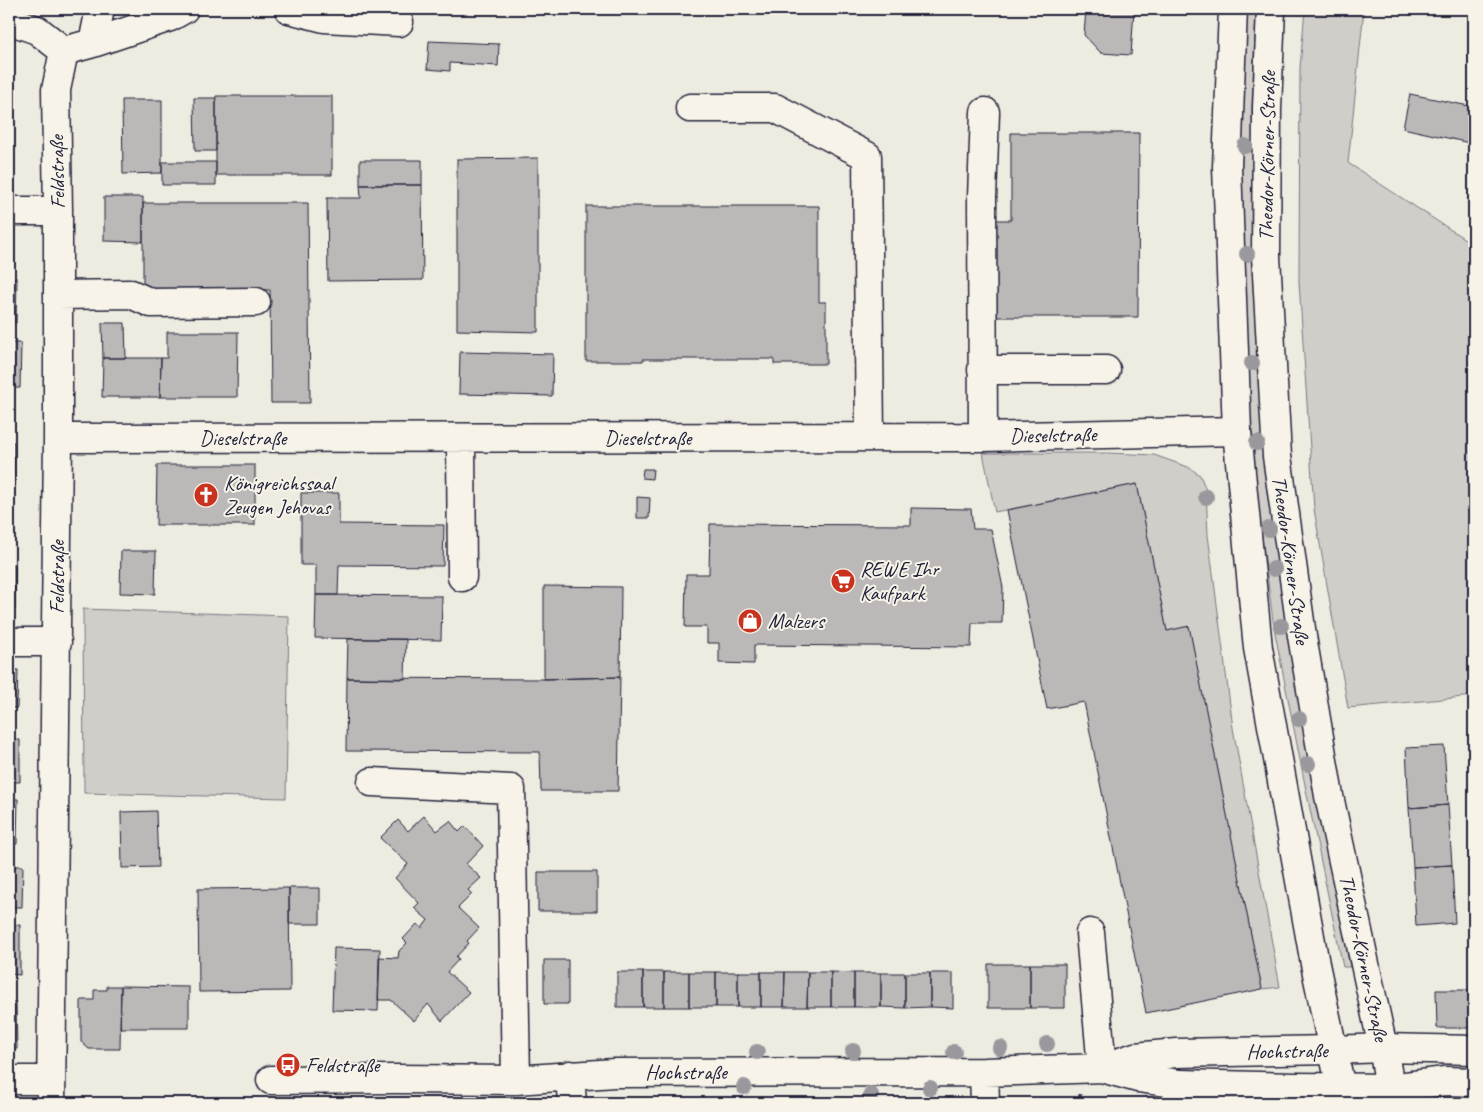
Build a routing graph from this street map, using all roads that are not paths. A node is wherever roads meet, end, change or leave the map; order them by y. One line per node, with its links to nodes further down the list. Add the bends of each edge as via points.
1 (100, 9): 8 (street)
2 (184, 9): 8 (street, via 170,17)
3 (289, 9): 7 (street, via 324,18)
4 (1233, 9): 18 (street, Theodor-Körner-Straße, via 1228,167)
5 (1272, 9): 28 (street, Theodor-Körner-Straße, via 1266,108 1266,256 1277,456 1302,636 1329,796)
6 (9, 20): 9 (street, via 37,30)
7 (399, 22)
8 (93, 43): 9 (street)
9 (64, 51): 13 (street, Feldstraße, via 56,90)
10 (690, 108): 19 (street, via 775,108 867,156)
11 (985, 112): 16 (street)
12 (9, 211): 13 (street)
13 (58, 211): 14 (street, Feldstraße)
14 (58, 295): 15 (street, via 131,294 151,303); 21 (street, Feldstraße)
15 (256, 302)
16 (982, 370): 17 (street); 20 (street)
17 (1106, 370)
18 (1237, 432): 20 (street, Dieselstraße); 29 (street, Theodor-Körner-Straße, via 1258,648)
19 (870, 437): 20 (street, Dieselstraße); 22 (street, Dieselstraße)
20 (983, 437)
21 (58, 438): 22 (street, Dieselstraße); 25 (street, Feldstraße)
22 (461, 438): 23 (street)
23 (462, 577)
24 (9, 642): 25 (street)
25 (56, 642): 38 (street, Feldstraße)
26 (372, 782): 36 (street, via 511,789)
27 (1090, 933): 31 (street)
28 (1383, 1048): 29 (street, Hochstraße); 30 (street, Hochstraße); 40 (street, Theodor-Körner-Straße)
29 (1332, 1050): 31 (street, Hochstraße, via 1177,1052 1135,1056); 39 (street, Theodor-Körner-Straße)
30 (1474, 1050)
31 (1102, 1068): 32 (street, Hochstraße); 39 (street, Hochstraße, via 1138,1078 1180,1084)
32 (984, 1072): 33 (street, Hochstraße); 42 (street)
33 (570, 1075): 36 (street, Hochstraße); 41 (street)
34 (9, 1080): 38 (street)
35 (270, 1080): 36 (street, Hochstraße)
36 (516, 1080)
37 (1474, 1082): 40 (street, Hochstraße, via 1445,1082)
38 (51, 1092)
39 (1342, 1096): 40 (street, Hochstraße)
40 (1391, 1096)
41 (572, 1103)
42 (985, 1103)

